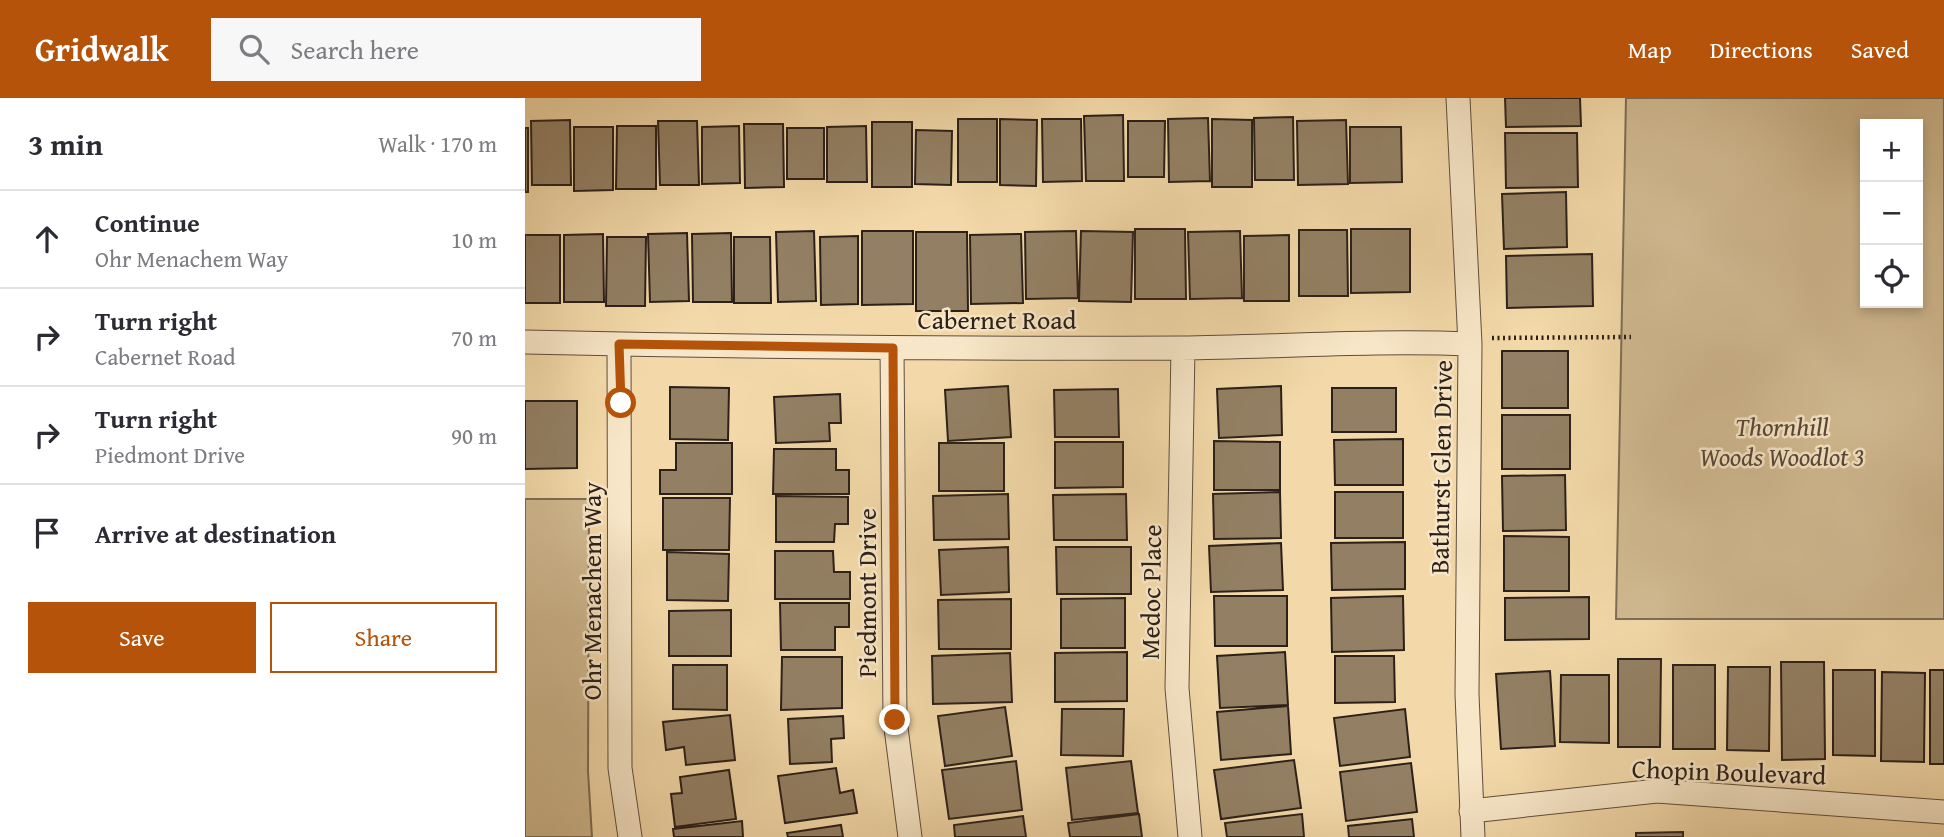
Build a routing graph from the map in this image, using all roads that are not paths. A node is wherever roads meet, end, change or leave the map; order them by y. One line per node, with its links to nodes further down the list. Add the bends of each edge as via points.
1 (1458, 98): 4 (street, Bathurst Glen Drive)
2 (525, 342): 3 (street, Cabernet Road)
3 (619, 344): 5 (street, Cabernet Road); 9 (street, Ohr Menachem Way, via 620,768)
4 (1470, 344): 6 (street, Cabernet Road); 7 (street, Bathurst Glen Drive, via 1467,694)
5 (893, 348): 6 (street, Cabernet Road); 10 (street, Piedmont Drive, via 895,720)
6 (1182, 348): 11 (street, Medoc Place, via 1177,688)
7 (1471, 811): 8 (street, Chopin Boulevard, via 1657,791); 12 (street, Bathurst Glen Drive)
8 (1944, 812)
9 (630, 837)
10 (910, 837)
11 (1190, 837)
12 (1473, 837)

